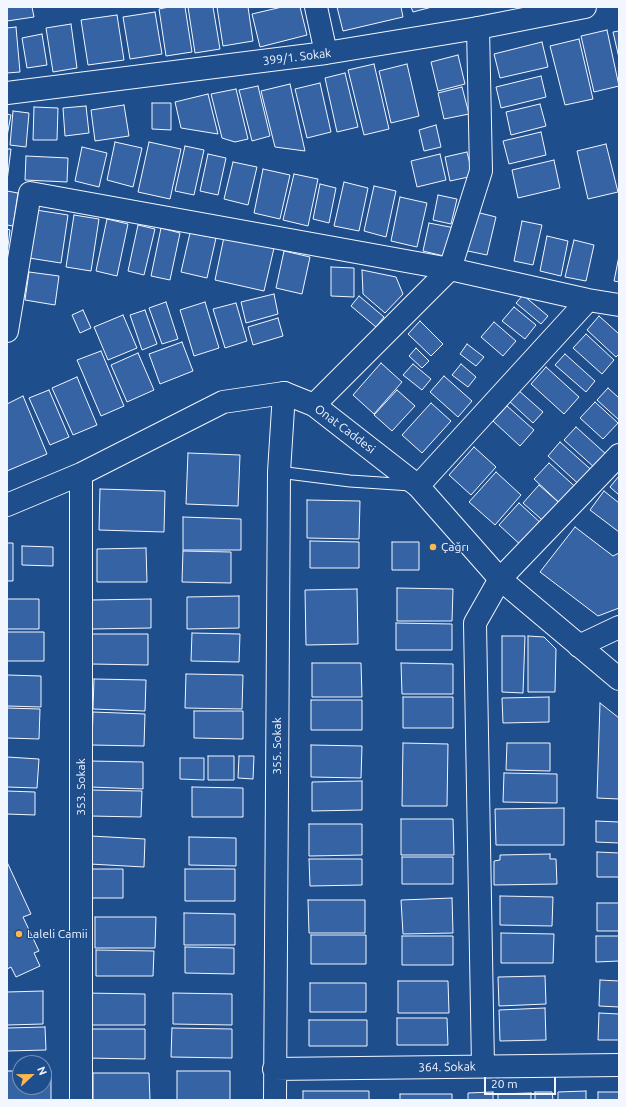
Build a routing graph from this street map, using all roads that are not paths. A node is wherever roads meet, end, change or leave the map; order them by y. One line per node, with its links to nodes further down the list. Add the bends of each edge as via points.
1 (316, 7): 4 (street)
2 (585, 7): 3 (street, 399/1. Sokak)
3 (478, 28): 4 (street, 399/1. Sokak); 6 (street, via 481,171)
4 (326, 54): 5 (street, 399/1. Sokak)
5 (7, 93)
6 (450, 269): 7 (street); 9 (street, via 30,193); 11 (street)
7 (588, 300): 8 (street); 15 (street)
8 (619, 305)
9 (7, 331)
10 (284, 393): 11 (street, Onat Caddesi); 13 (street, 355. Sokak); 14 (street, via 223,402)
11 (314, 405): 15 (street, Onat Caddesi)
12 (619, 455): 17 (street)
13 (279, 472): 15 (lane); 23 (street, 355. Sokak)
14 (81, 474): 16 (street); 24 (street, 353. Sokak)
15 (418, 486): 17 (street, Onat Caddesi)
16 (7, 505)
17 (500, 579): 19 (street, Onat Caddesi); 22 (street, via 475,623)
18 (619, 627): 19 (street)
19 (579, 646): 20 (street, Onat Caddesi)
20 (619, 679)
21 (619, 1065): 22 (street, 364. Sokak)
22 (483, 1066): 23 (street, 364. Sokak)
23 (274, 1069): 25 (street, 355. Sokak)
24 (81, 1100)
25 (275, 1100)

